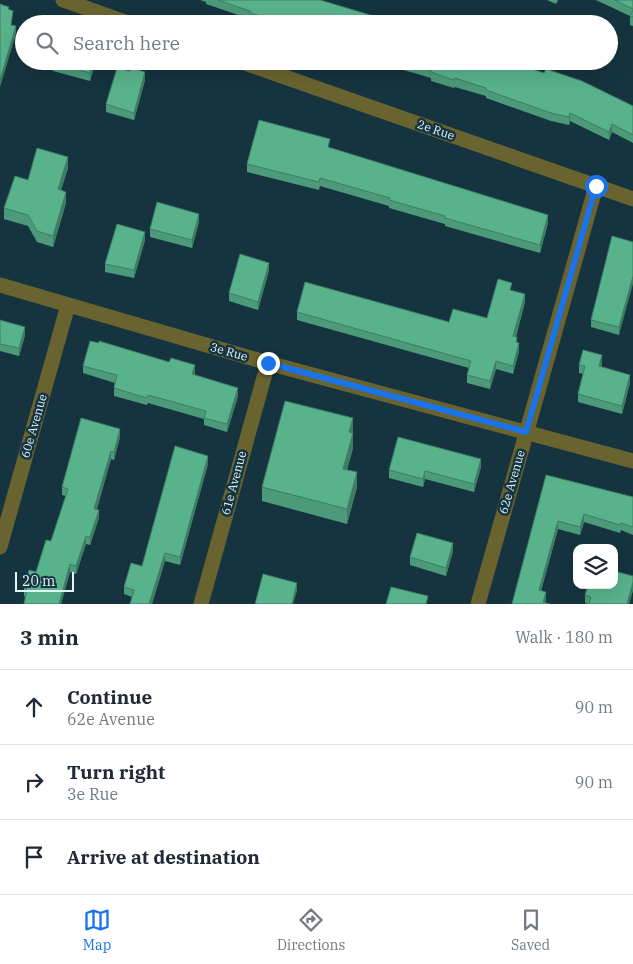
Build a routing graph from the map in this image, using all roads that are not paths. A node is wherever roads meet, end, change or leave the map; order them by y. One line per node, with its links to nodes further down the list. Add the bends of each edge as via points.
1 (63, 0): 2 (street)
2 (106, 15)
3 (264, 70): 4 (street, 2e Rue)
4 (596, 186): 5 (street, 2e Rue); 9 (street, 62e Avenue)
5 (633, 199)
6 (0, 285): 7 (street, 3e Rue)
7 (68, 306): 8 (street, 3e Rue); 11 (street, 60e Avenue)
8 (268, 363): 9 (street, 3e Rue); 12 (street, 61e Avenue)
9 (526, 432): 10 (street, 3e Rue); 13 (street, 62e Avenue)
10 (633, 461)
11 (0, 547)
12 (202, 604)
13 (478, 604)

